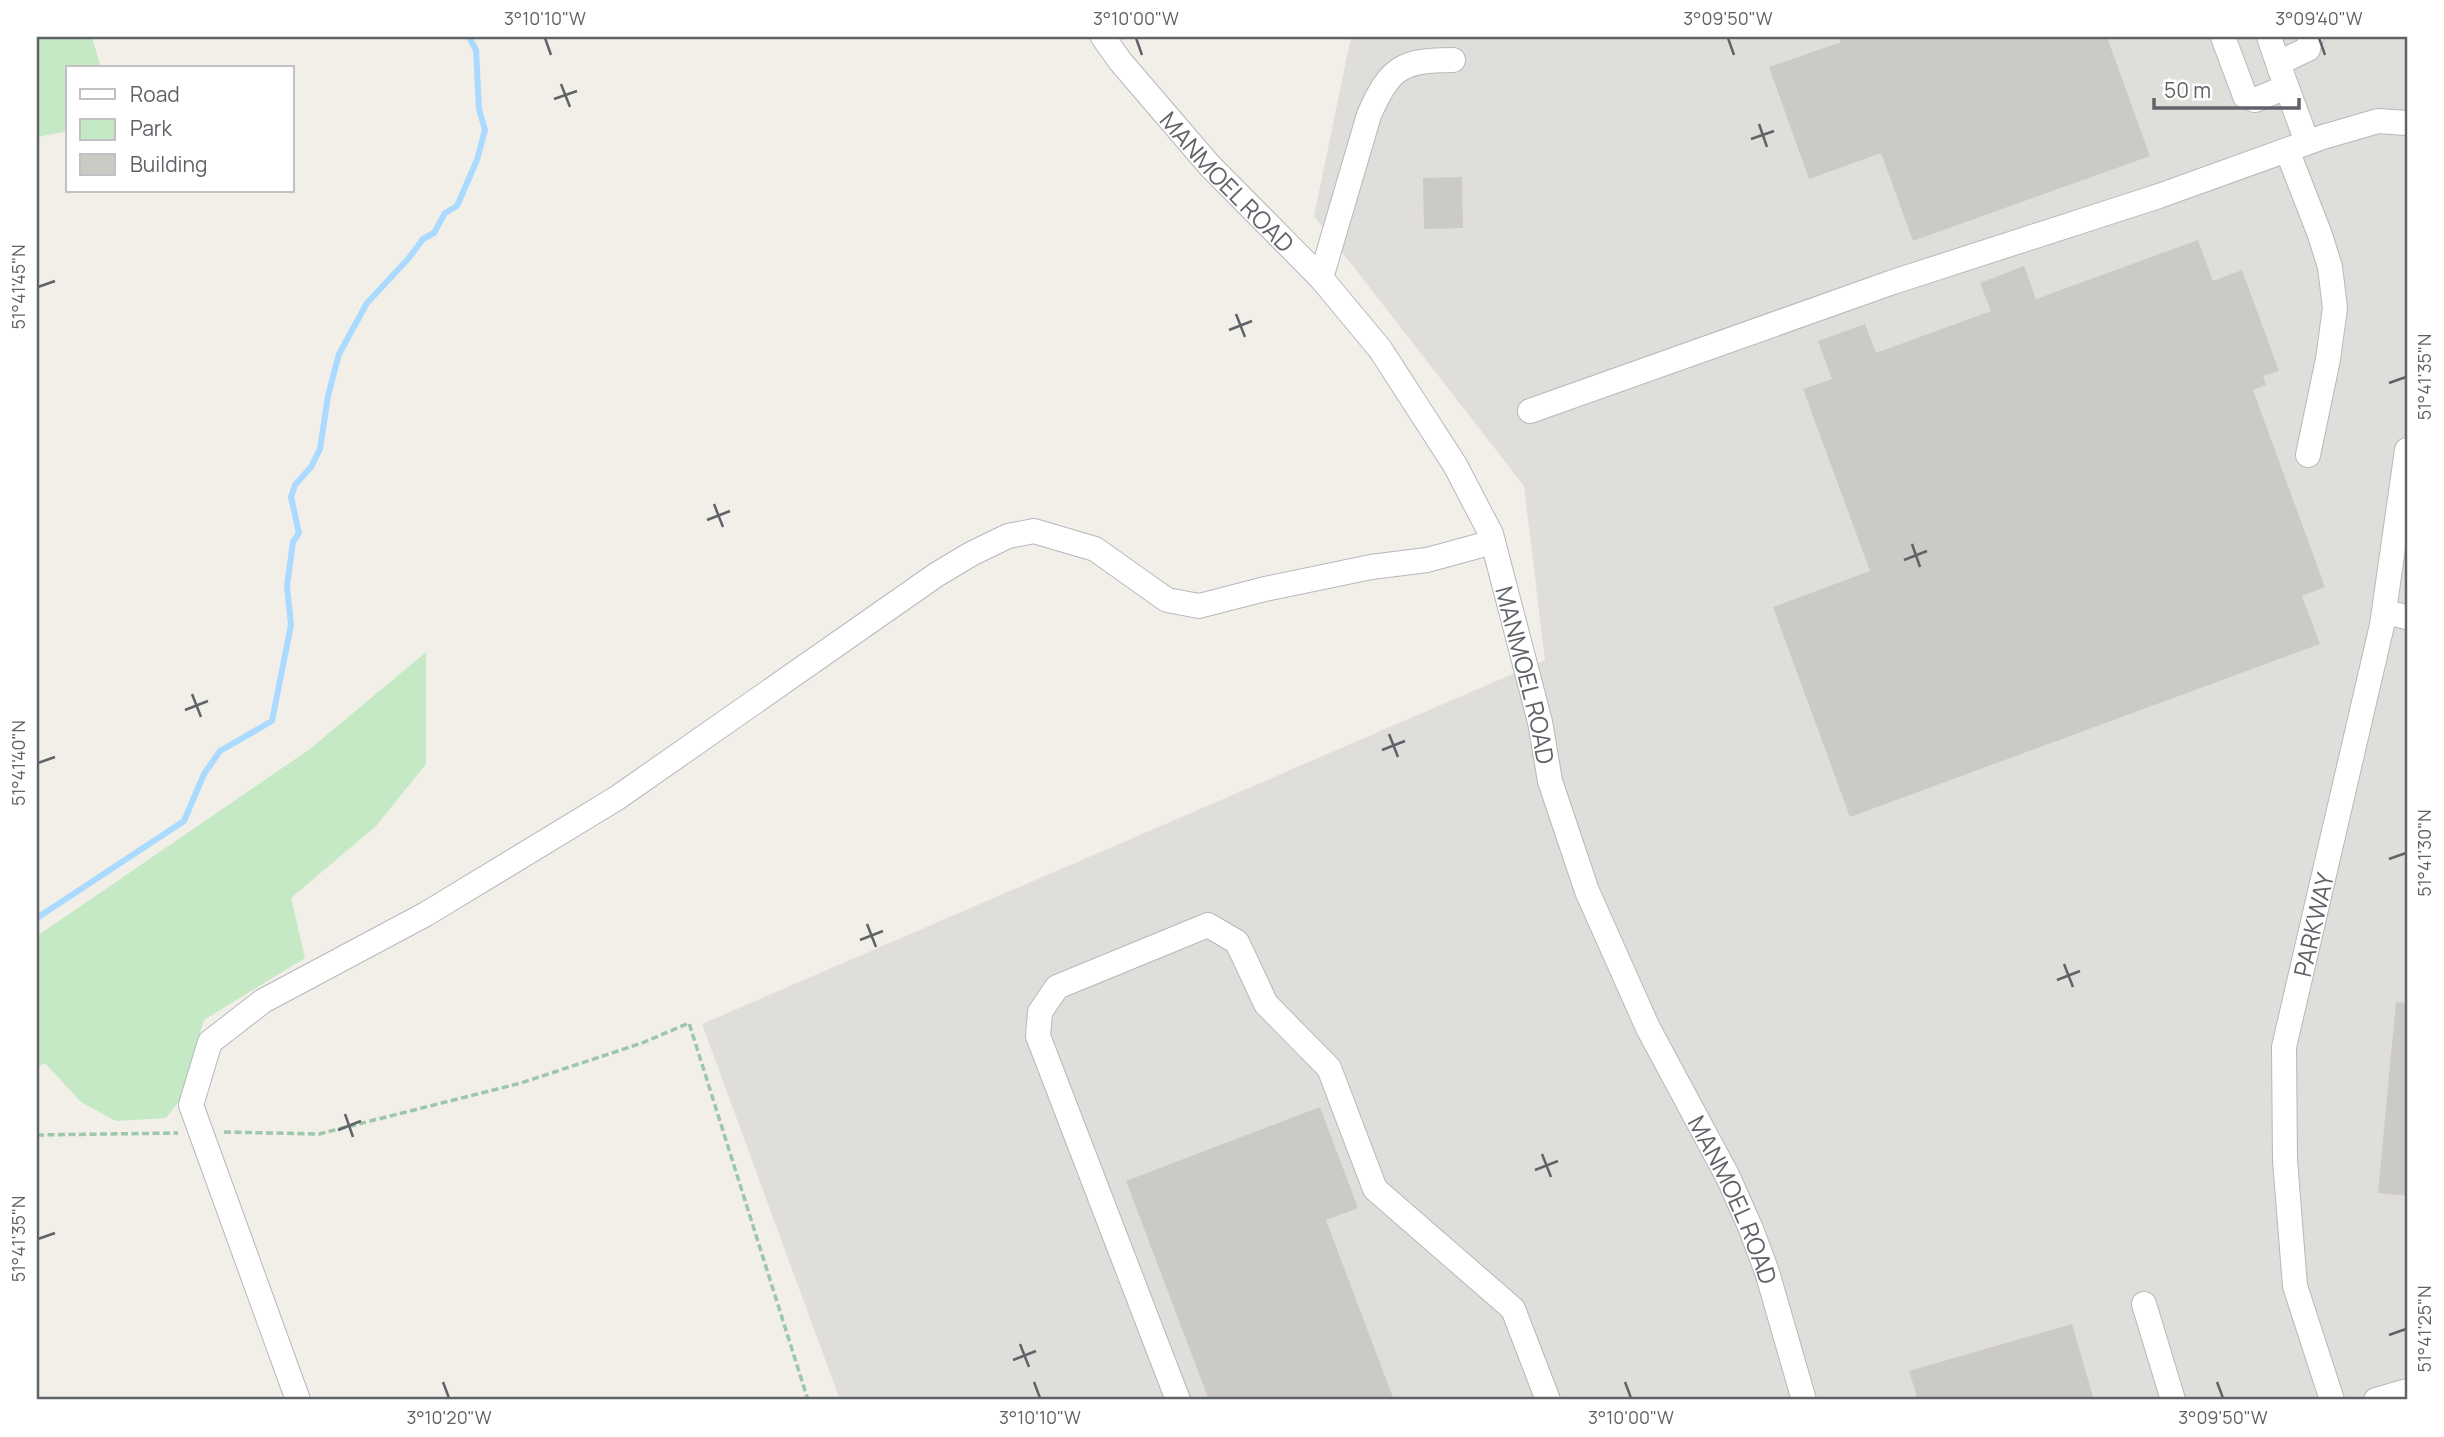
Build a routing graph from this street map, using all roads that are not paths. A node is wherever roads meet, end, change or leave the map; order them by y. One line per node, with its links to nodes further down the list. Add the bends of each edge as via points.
1 (1103, 37): 9 (street, MANMOEL ROAD, via 1210,166)
2 (2223, 37): 6 (street, via 2245,96 2255,100)
3 (2269, 37): 6 (street)
4 (2311, 37): 6 (street, via 2308,49 2285,60)
5 (1453, 60): 9 (street, via 1423,60 1404,66 1378,93)
6 (2283, 78): 8 (street)
7 (2407, 123): 8 (street, via 2378,121)
8 (2297, 146): 10 (street); 12 (street, via 2330,267 2334,308)
9 (1321, 278): 13 (street, MANMOEL ROAD, via 1380,349 1455,464)
10 (1530, 411)
11 (2407, 450): 14 (street, PARKWAY)
12 (2308, 455)
13 (1493, 542): 17 (street, via 1427,560 1371,566 1199,606 1167,600 1095,549 1034,531 1008,536 936,575 617,798 426,914 263,1001 210,1042 191,1105); 20 (street, MANMOEL ROAD, via 1540,722 1550,781 1587,891 1648,1028 1751,1228)
14 (2395, 615): 22 (street, PARKWAY, via 2284,1046 2285,1160 2295,1286)
15 (2144, 1304): 21 (street)
16 (2407, 1391): 23 (street)
17 (298, 1400)
18 (1178, 1400): 19 (street, via 1038,1037 1040,1012 1057,986 1208,925 1237,943 1266,1004 1329,1068 1375,1189 1513,1309)
19 (1548, 1400)
20 (1804, 1400)
21 (2174, 1400)
22 (2332, 1400)
23 (2376, 1400)

